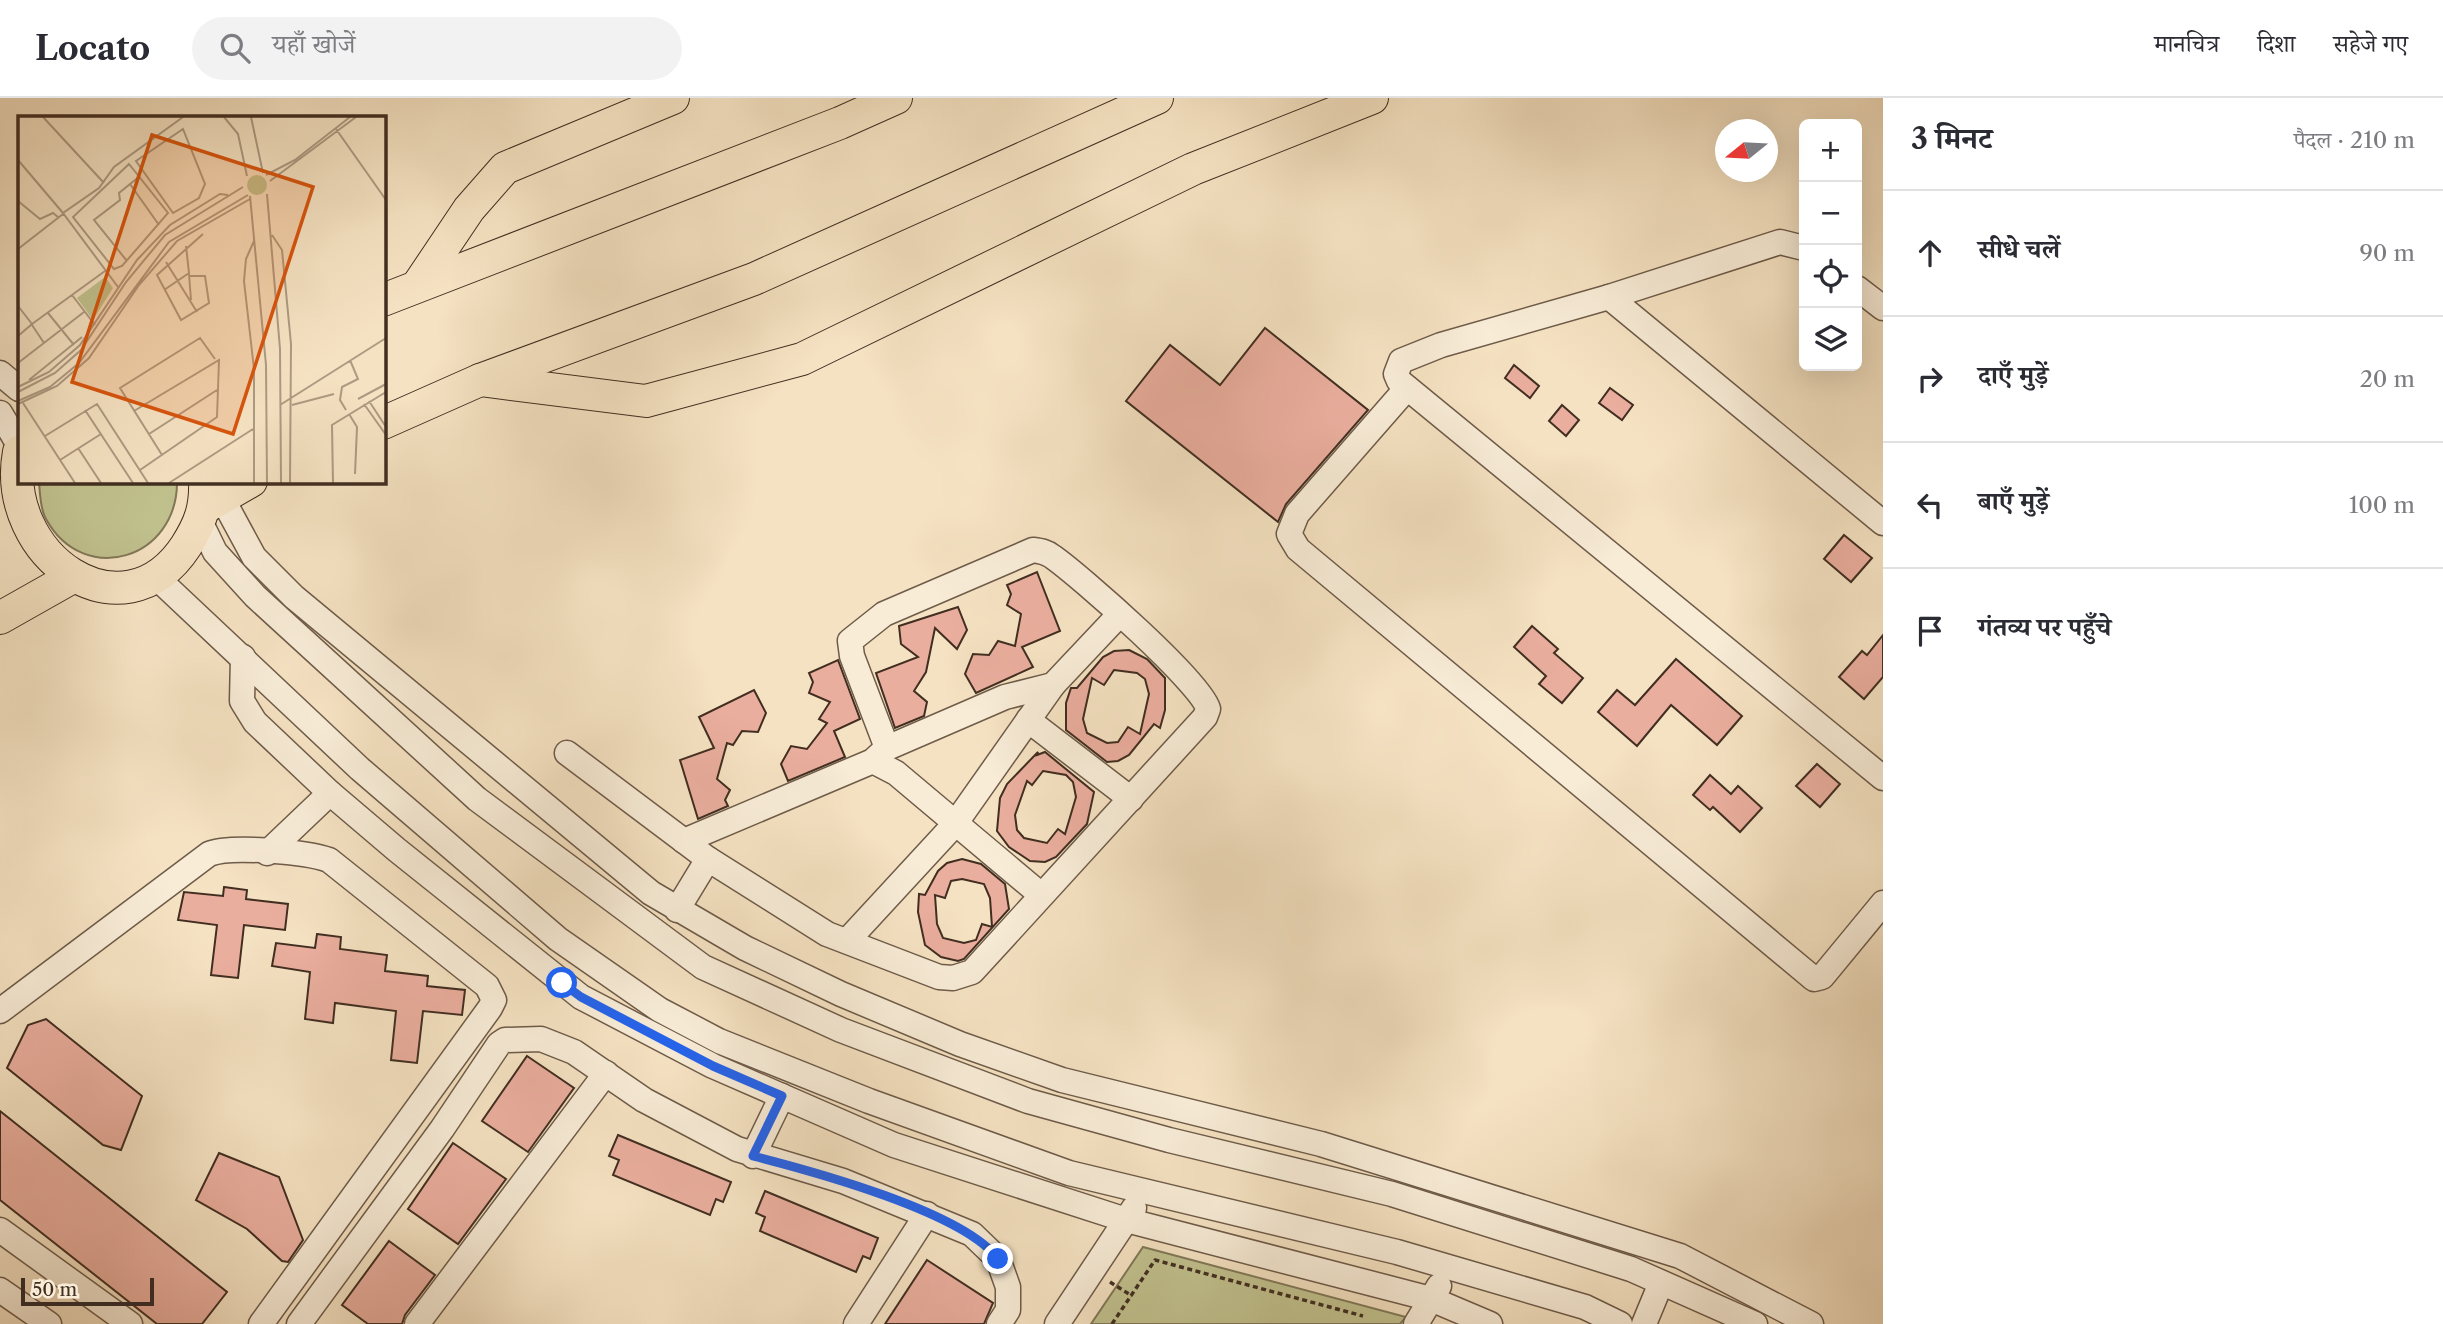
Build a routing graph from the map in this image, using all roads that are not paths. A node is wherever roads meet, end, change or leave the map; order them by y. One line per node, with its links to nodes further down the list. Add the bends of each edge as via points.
1 (673, 98): 6 (main road, via 505,168 469,209)
2 (896, 98): 6 (main road)
3 (1157, 98): 12 (main road, via 754,279)
4 (1372, 98): 12 (main road, via 1192,169 802,359 646,401)
5 (1799, 247): 8 (street, via 1780,242)
6 (418, 285): 9 (main road)
7 (1862, 292): 10 (street)
8 (1609, 297): 14 (street, via 1441,345 1401,361 1396,374); 20 (street)
9 (385, 299)
10 (1883, 308)
11 (0, 373): 13 (street)
12 (480, 380): 16 (main road)
13 (18, 388)
14 (1407, 388): 32 (street); 40 (street, via 1297,514 1289,534 1298,549 1814,979 1822,977)
15 (0, 413): 17 (street)
16 (385, 422)
17 (13, 462): 22 (main road, via 16,520 40,559)
18 (247, 483): 19 (main road)
19 (208, 503): 21 (main road, via 176,561); 28 (street, via 262,567); 31 (street, via 215,552 254,596)
20 (1883, 523)
21 (155, 576): 22 (main road, via 128,586 99,587); 25 (street)
22 (69, 579): 24 (main road)
23 (1119, 615): 26 (street); 30 (street, via 1053,556 1033,550 874,620 855,635 850,648); 34 (street, via 1199,691 1208,709)
24 (0, 618)
25 (243, 657): 33 (street, via 240,690 247,712); 47 (street, via 360,768 558,939 660,1010 719,1041 975,1142 1069,1173)
26 (1053, 685): 27 (street); 30 (street, via 1005,697)
27 (1028, 720): 34 (street); 35 (street)
28 (473, 746): 31 (street); 41 (street, via 651,894)
29 (567, 753): 36 (street)
30 (880, 754): 35 (street); 36 (street)
31 (449, 773): 52 (street, via 593,888 703,967 841,1030 1028,1101 1392,1194 1631,1269)
32 (1883, 778)
33 (330, 793): 37 (street); 45 (street, via 581,997 713,1066)
34 (1131, 799): 39 (street)
35 (955, 824): 39 (street); 42 (street)
36 (684, 841): 38 (street)
37 (267, 853): 43 (street, via 229,849 209,854); 58 (street, via 304,853 329,860 487,986 494,1000)
38 (708, 859): 41 (street); 42 (street)
39 (1040, 894): 42 (street, via 972,972 962,976 939,977)
40 (1883, 902)
41 (677, 910): 68 (street, via 841,994 960,1044 1062,1080 1321,1144 1680,1256)
42 (847, 942)
43 (0, 1011)
44 (606, 1073): 46 (street, via 644,1100); 55 (street, via 574,1052 541,1039 499,1044); 59 (street)
45 (782, 1096): 46 (street); 49 (street, via 894,1145)
46 (753, 1156): 48 (street, via 843,1181)
47 (1145, 1190): 49 (street); 51 (street)
48 (927, 1214): 60 (street); 61 (street, via 972,1234 998,1259 1009,1299)
49 (1126, 1220): 54 (street); 62 (street)
50 (0, 1230): 57 (street)
51 (1449, 1268): 54 (street); 65 (street, via 1585,1307)
52 (1661, 1283): 66 (street); 67 (street)
53 (0, 1290): 56 (street)
54 (1431, 1298): 63 (street); 64 (street)
55 (311, 1320)
56 (49, 1324)
57 (130, 1324)
58 (261, 1324)
59 (417, 1324)
60 (856, 1324)
61 (999, 1324)
62 (1057, 1324)
63 (1416, 1324)
64 (1490, 1324)
65 (1620, 1324)
66 (1644, 1324)
67 (1755, 1324)
68 (1811, 1324)

